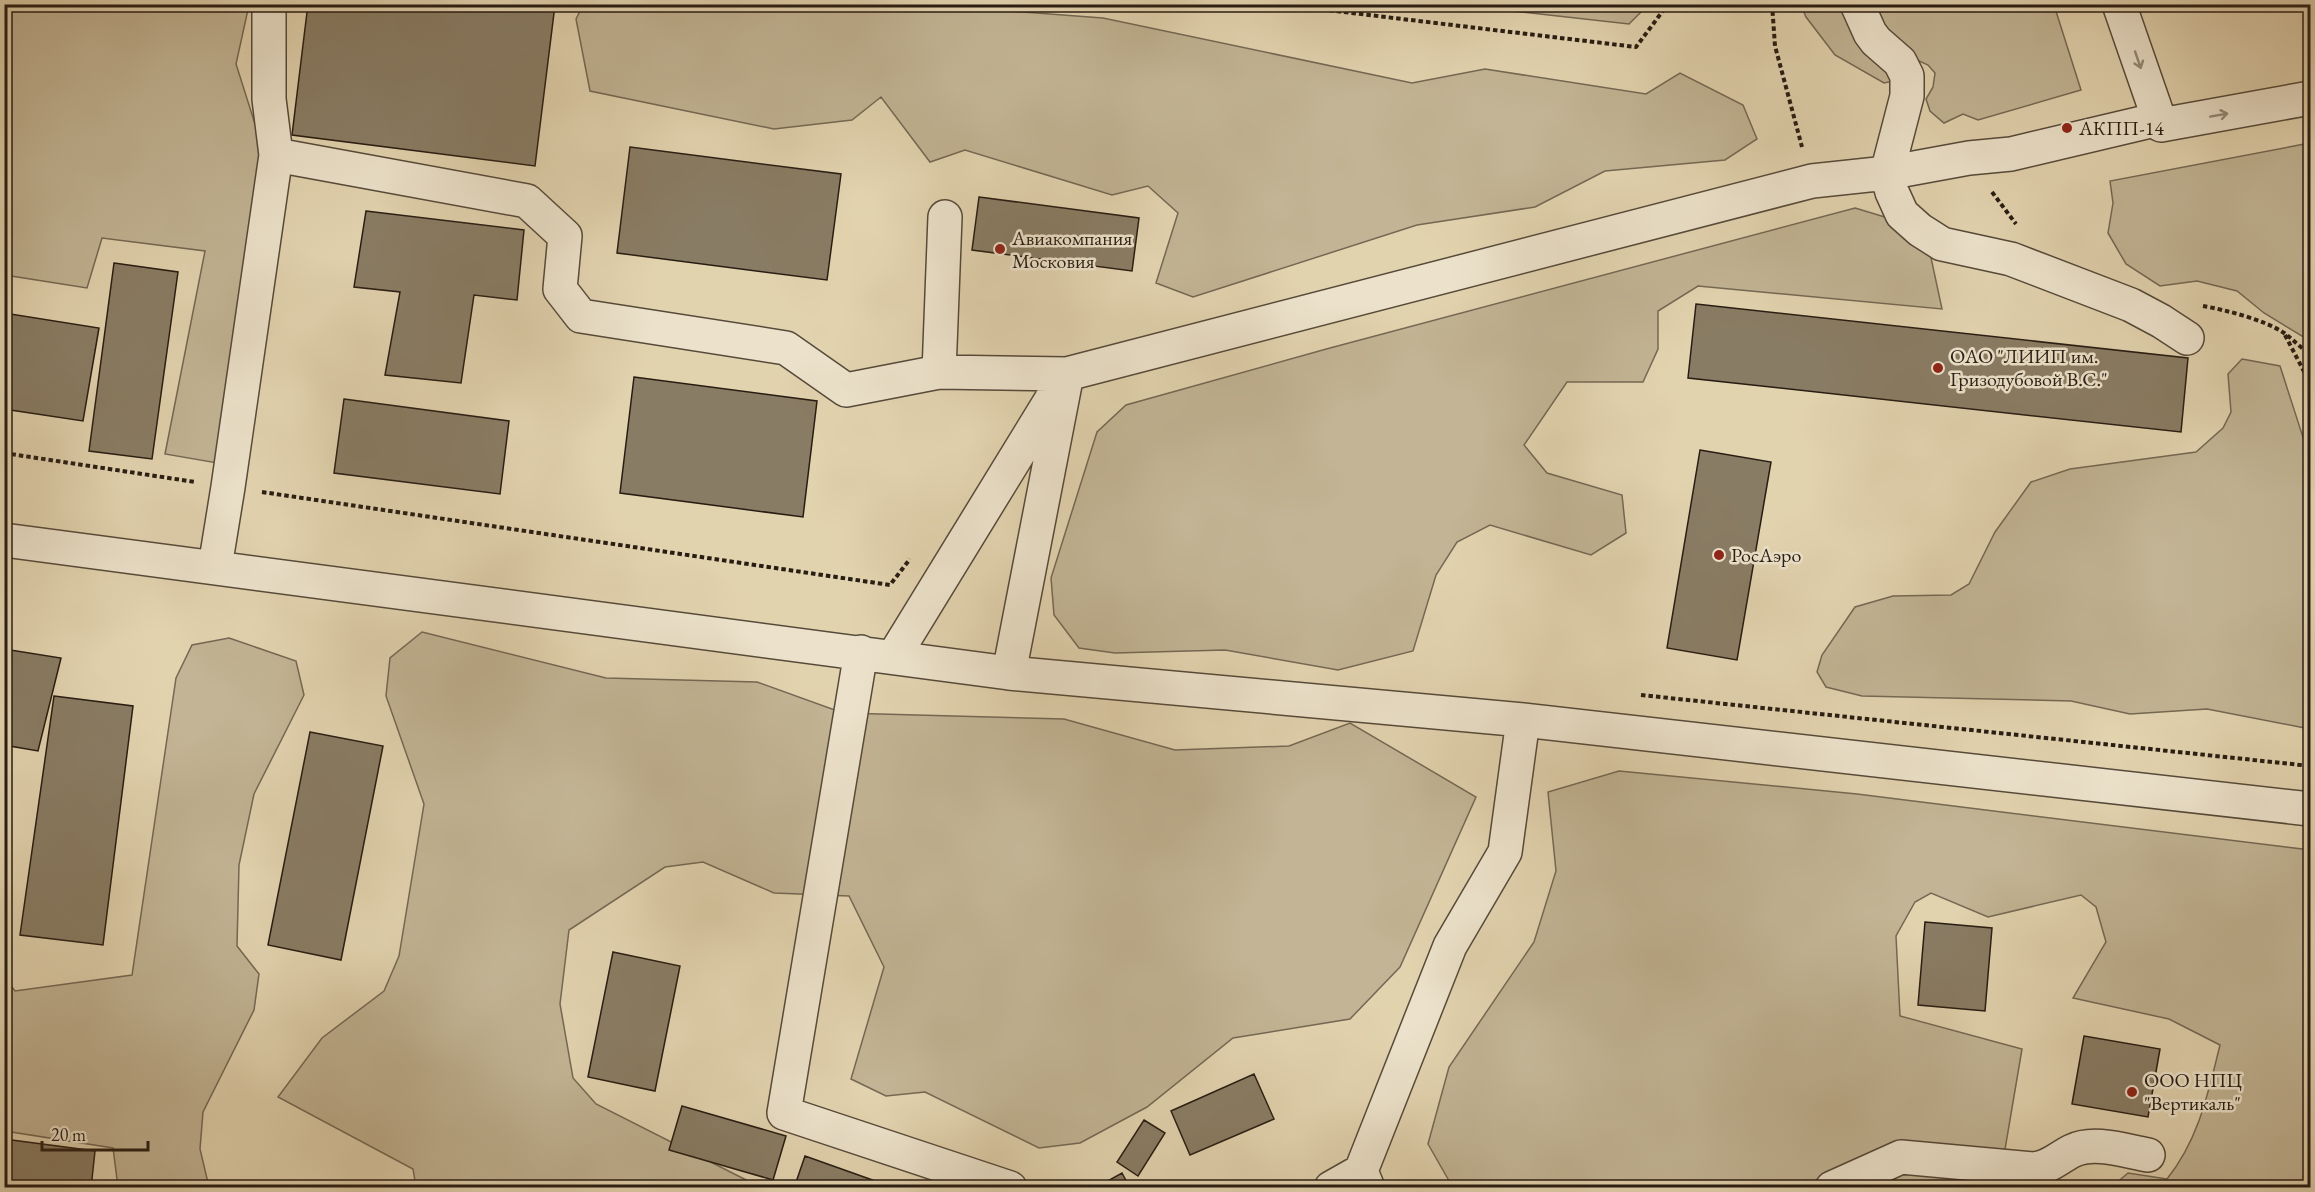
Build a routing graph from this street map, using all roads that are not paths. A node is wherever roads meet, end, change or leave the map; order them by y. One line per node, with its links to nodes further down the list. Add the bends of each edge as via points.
1 (269, 4): 6 (street, via 269,99)
2 (1857, 4): 7 (street, via 1870,33 1900,62 1906,76 1907,96)
3 (2119, 4): 5 (street, one-way to 5)
4 (2310, 98): 5 (street, one-way to 4)
5 (2160, 122): 7 (street, via 2011,154)
6 (276, 155): 10 (street, via 527,201 565,236 560,289 581,316 786,348 846,390); 13 (street)
7 (1887, 173): 9 (street, via 1902,214 1931,238 1953,248 2011,259 2131,305); 11 (street, via 1812,181)
8 (945, 218): 10 (street)
9 (2187, 338)
10 (939, 372): 11 (street)
11 (1067, 374): 15 (street); 16 (street)
12 (4, 540): 13 (street)
13 (215, 567): 14 (street)
14 (861, 652): 15 (street); 21 (street, via 784,1113)
15 (894, 656): 16 (street)
16 (1009, 673): 17 (street)
17 (1523, 720): 18 (street); 20 (street, via 1505,852 1450,946)
18 (2310, 809)
19 (2148, 1155): 23 (street, via 2084,1147 2046,1167 2021,1169 1901,1157)
20 (1365, 1179): 22 (street)
21 (1010, 1188)
22 (1331, 1188)
23 (1832, 1188)

